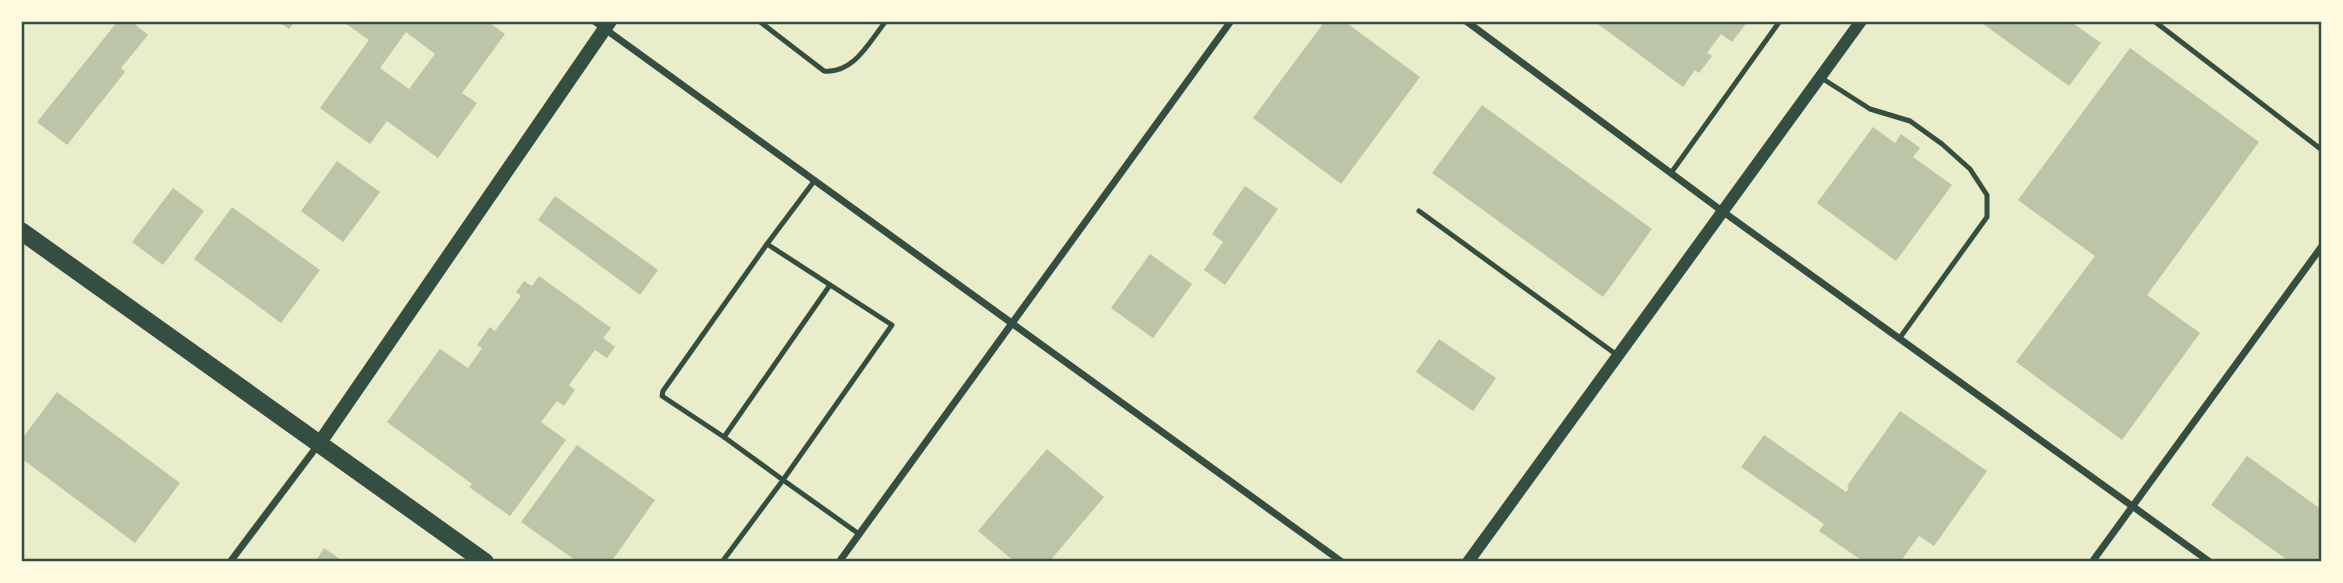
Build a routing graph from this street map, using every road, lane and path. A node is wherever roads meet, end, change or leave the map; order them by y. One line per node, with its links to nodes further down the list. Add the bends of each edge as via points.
1 (759, 21): 2 (lane, via 824,71 837,72 852,65)
2 (886, 21)
3 (1231, 21): 19 (street)
4 (1466, 21): 11 (street)
5 (1780, 21): 11 (lane)
6 (1861, 21): 9 (street)
7 (2154, 21): 10 (lane)
8 (603, 24): 12 (street); 23 (main road)
9 (1820, 77): 14 (street); 20 (lane, via 1870,109 1910,121 1970,169 1987,195 1986,217)
10 (2322, 150)
11 (1671, 173): 14 (street)
12 (815, 180): 16 (lane); 19 (street)
13 (1419, 211): 21 (lane)
14 (1722, 211): 20 (street); 21 (street)
15 (21, 231): 23 (main road)
16 (767, 244): 18 (lane); 22 (lane, via 663,391 662,396)
17 (2322, 246): 25 (street)
18 (830, 285): 22 (lane); 24 (lane, via 891,325)
19 (1012, 323): 26 (street); 31 (street)
20 (1899, 339): 25 (street)
21 (1617, 356): 32 (street)
22 (724, 437): 24 (lane)
23 (319, 444): 27 (street); 28 (main road)
24 (783, 480): 26 (lane); 29 (lane)
25 (2133, 507): 33 (street); 34 (street)
26 (859, 534): 30 (street)
27 (230, 562)
28 (485, 562)
29 (722, 562)
30 (839, 562)
31 (1342, 562)
32 (1468, 562)
33 (2092, 562)
34 (2210, 562)

